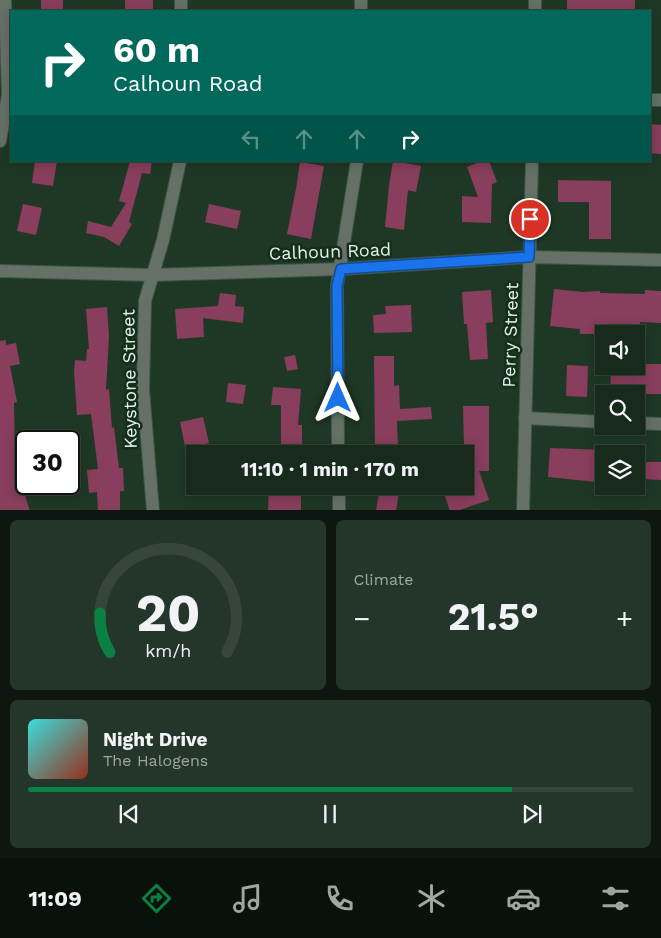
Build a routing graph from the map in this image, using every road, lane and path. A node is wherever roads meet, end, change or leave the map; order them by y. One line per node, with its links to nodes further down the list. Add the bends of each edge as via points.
1 (5, 0): 2 (street, via 8,96)
2 (0, 141)
3 (180, 162): 10 (street, Keystone Street)
4 (357, 162): 8 (street)
5 (532, 162): 6 (street, Perry Street)
6 (529, 257): 7 (street, Calhoun Road); 8 (street, Calhoun Road); 11 (street, Perry Street)
7 (661, 260)
8 (341, 269): 10 (street, Calhoun Road); 15 (street, via 337,286)
9 (0, 271): 10 (street, Calhoun Road)
10 (152, 275): 17 (street, Keystone Street, via 145,302 143,388)
11 (525, 418): 12 (street); 19 (street, Perry Street)
12 (595, 422)
13 (645, 423): 14 (street)
14 (661, 424)
15 (338, 445)
16 (339, 495): 18 (street)
17 (153, 510)
18 (339, 510)
19 (523, 510)

